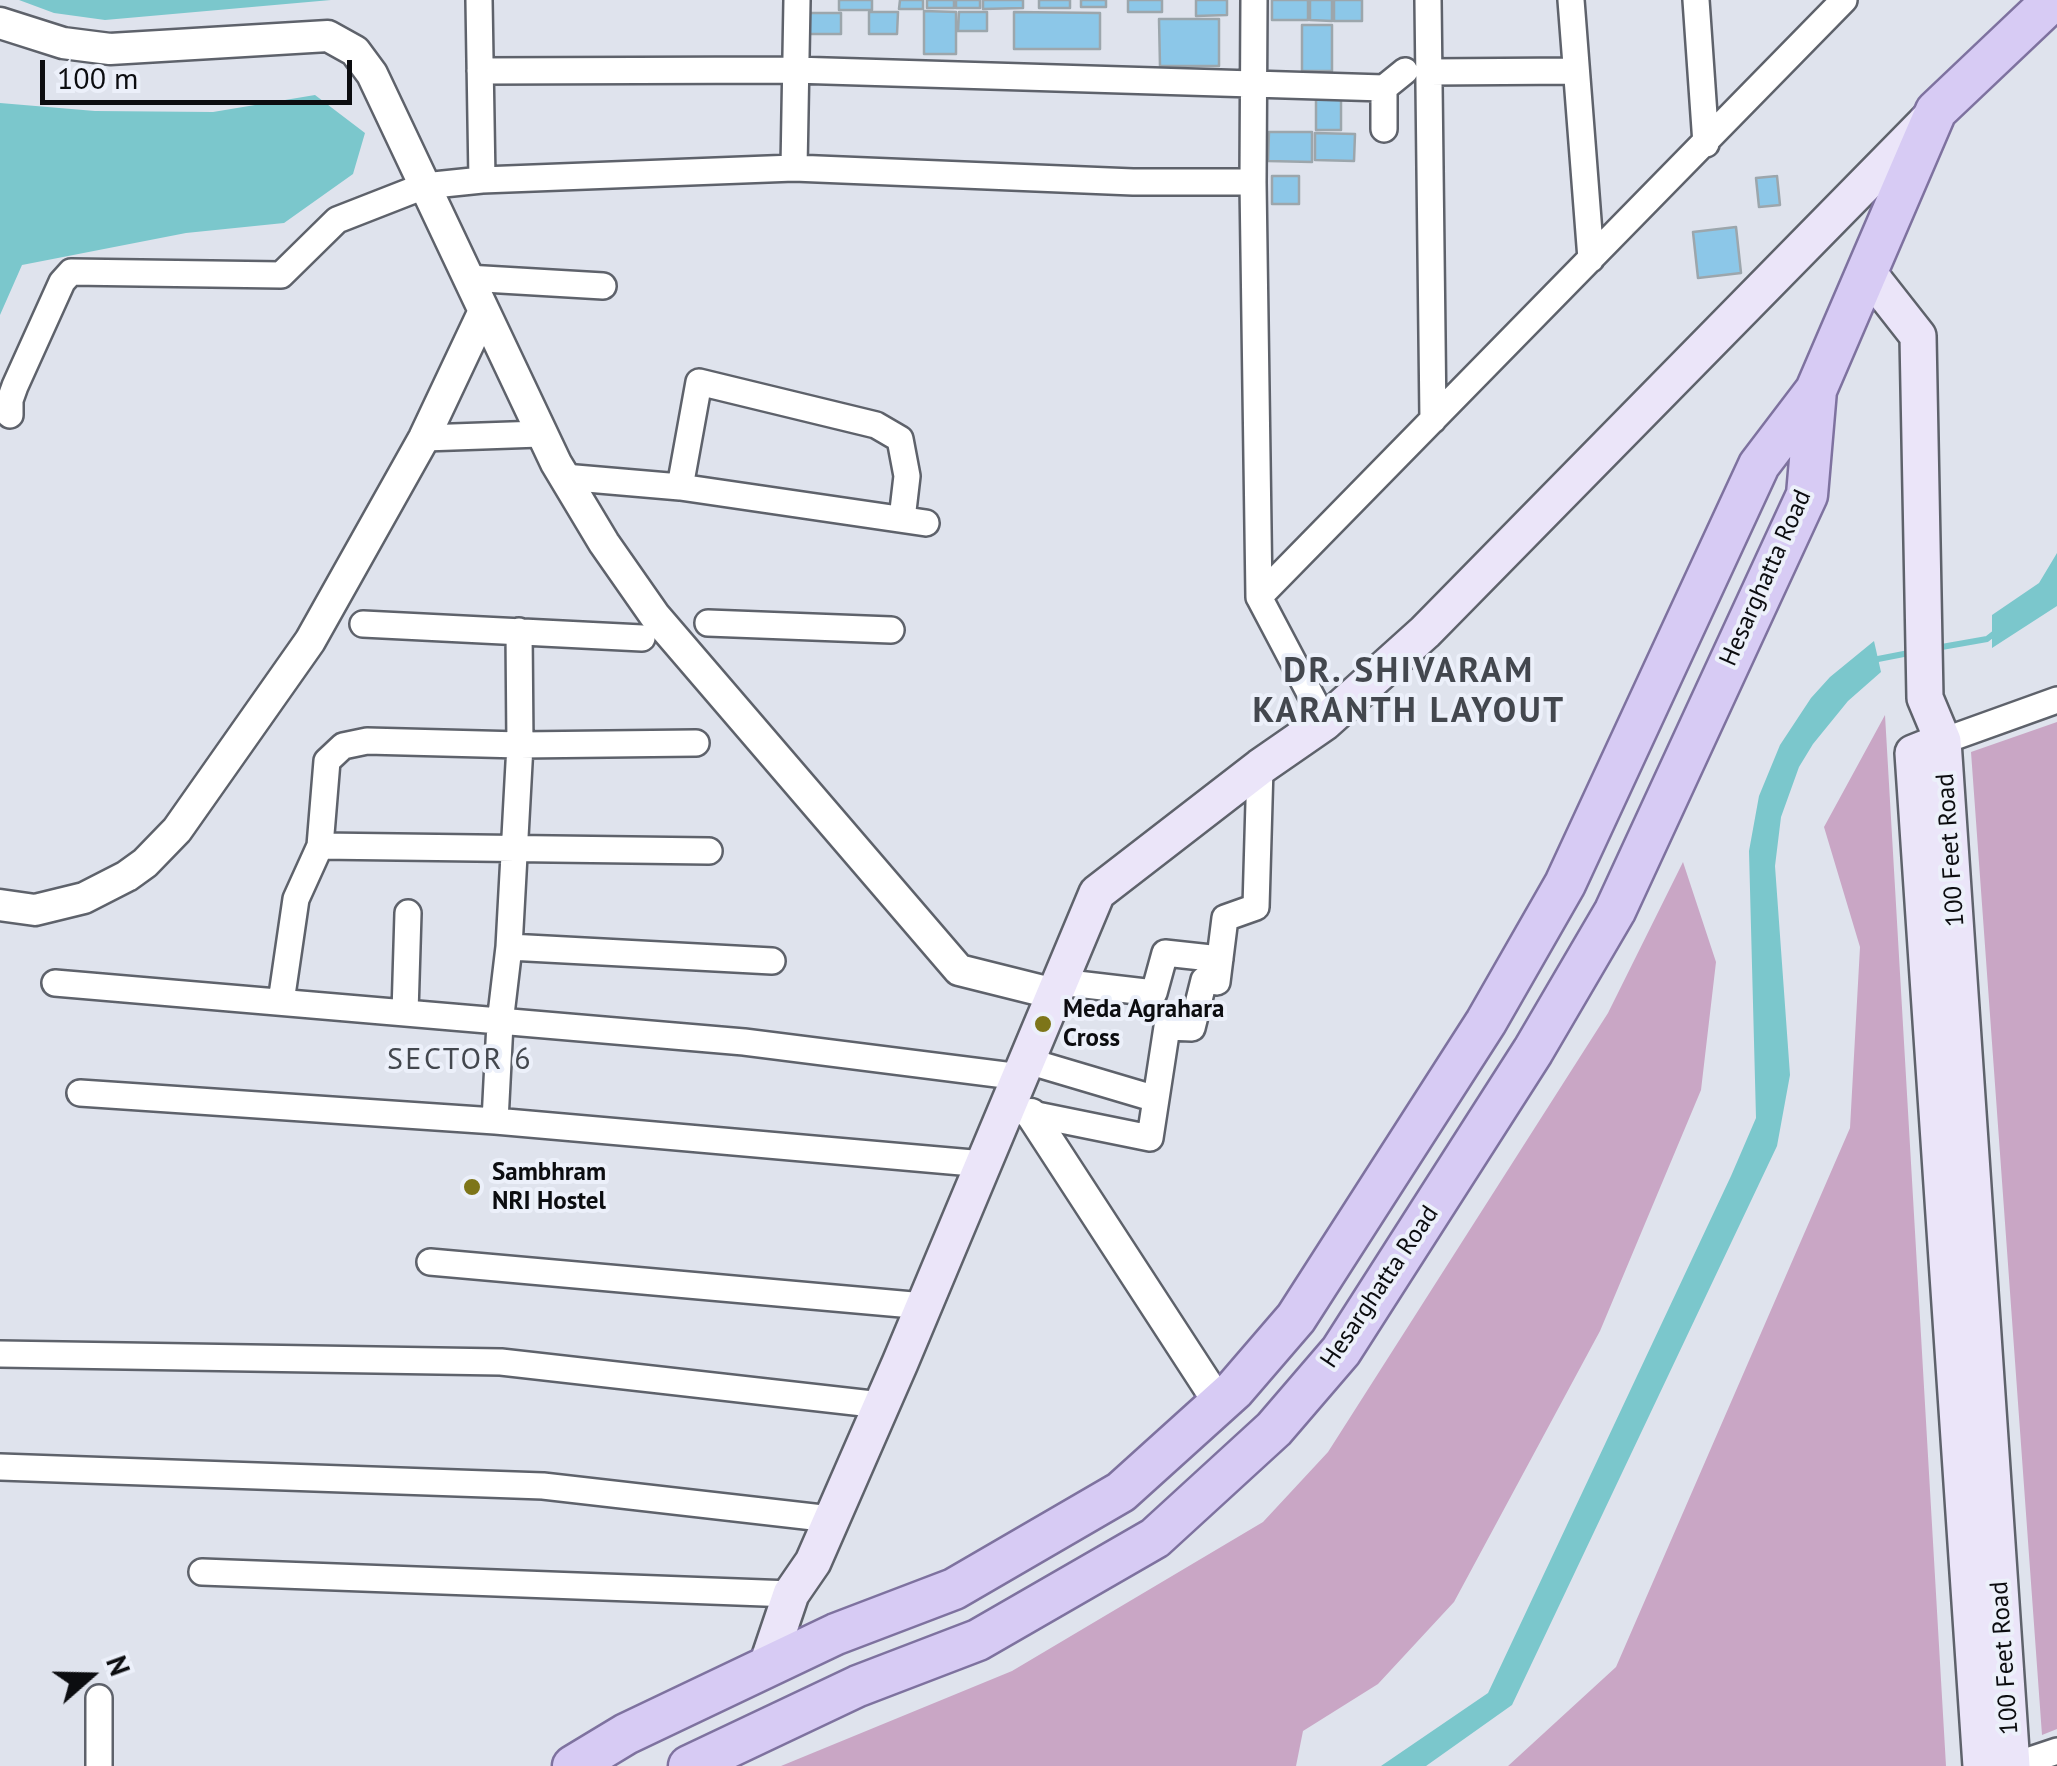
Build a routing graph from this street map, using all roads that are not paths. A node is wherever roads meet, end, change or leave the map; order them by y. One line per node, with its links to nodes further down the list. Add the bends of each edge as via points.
1 (478, 0): 11 (street)
2 (796, 0): 10 (street)
3 (1254, 0): 14 (street)
4 (1428, 0): 12 (street)
5 (1570, 0): 13 (street)
6 (1696, 0): 18 (street)
7 (1844, 0): 18 (street)
8 (2053, 0): 16 (main road)
9 (0, 23): 22 (street, via 110,49 328,36 367,66)
10 (794, 70): 11 (street); 14 (street); 19 (street)
11 (480, 71): 20 (street)
12 (1417, 71): 13 (street); 15 (street); 30 (street)
13 (1576, 71): 23 (street)
14 (1252, 86): 15 (street); 21 (street)
15 (1384, 88): 17 (street)
16 (1936, 111): 24 (main road); 42 (main road, via 1425,632)
17 (1384, 129)
18 (1706, 144): 23 (street)
19 (794, 168): 20 (street); 21 (street)
20 (482, 180): 22 (street)
21 (1253, 182): 35 (street)
22 (424, 186): 25 (street); 29 (street, via 338,220 281,276 71,272 15,386)
23 (1591, 259): 30 (street)
24 (1868, 271): 28 (main road); 43 (main road, via 1918,336 1924,698)
25 (467, 278): 26 (street); 27 (street)
26 (603, 286)
27 (483, 313): 31 (street); 32 (street)
28 (1816, 390): 68 (main road, via 1759,465 1565,884 1486,1022 1296,1318); 79 (main road, Hesarghatta Road, via 1807,494 1614,911 1341,1352 1274,1429 1154,1538 978,1640 858,1686)
29 (10, 415)
30 (1433, 420): 35 (street)
31 (540, 434): 32 (street); 33 (street)
32 (424, 438): 50 (street, via 310,641 162,848 84,898 35,910)
33 (564, 477): 34 (street); 56 (street, via 655,616 959,970)
34 (680, 486): 34 (street, via 702,370 876,425 900,439 914,521)
35 (1259, 597): 42 (street)
36 (708, 623): 38 (street)
37 (363, 624): 39 (street)
38 (891, 630)
39 (519, 631): 40 (street); 45 (street)
40 (642, 638)
41 (2057, 700): 43 (street)
42 (1325, 722): 46 (main road)
43 (1943, 741): 80 (main road, 100 Feet Road, via 1912,753); 81 (main road, 100 Feet Road)
44 (696, 743): 45 (street)
45 (520, 745): 47 (street, via 368,740 344,746 327,761); 48 (street)
46 (1260, 767): 53 (street, via 1256,907 1225,918); 56 (main road, via 1097,893)
47 (320, 846): 48 (street); 57 (street, via 296,899)
48 (515, 850): 49 (street); 52 (street)
49 (709, 851)
50 (0, 905)
51 (408, 913): 58 (street)
52 (509, 947): 54 (street); 59 (street)
53 (1220, 959): 56 (street, via 1164,953 1154,993); 62 (street, via 1218,982 1204,980 1192,1028 1168,1026)
54 (772, 961)
55 (55, 983): 57 (street)
56 (1058, 988): 60 (main road)
57 (281, 1002): 58 (street)
58 (404, 1013): 59 (street)
59 (500, 1023): 60 (street, via 863,1055 1013,1076); 63 (street)
60 (1021, 1091): 62 (street); 62 (street, via 1150,1138); 64 (main road); 68 (street)
61 (80, 1092): 63 (street)
62 (1156, 1099)
63 (495, 1121): 64 (street)
64 (984, 1164): 66 (main road)
65 (430, 1262): 66 (street)
66 (924, 1306): 69 (main road)
67 (0, 1354): 69 (street, via 502,1362)
68 (1219, 1403): 74 (main road, via 1121,1492 954,1589)
69 (882, 1405): 71 (main road)
70 (0, 1468): 71 (street, via 543,1486)
71 (831, 1519): 73 (main road)
72 (202, 1572): 73 (street)
73 (790, 1594): 74 (main road)
74 (766, 1668): 78 (main road)
75 (99, 1698): 77 (street)
76 (2057, 1751): 81 (street)
77 (99, 1766)
78 (573, 1766)
79 (690, 1766)
80 (1981, 1766)
81 (2012, 1766)

